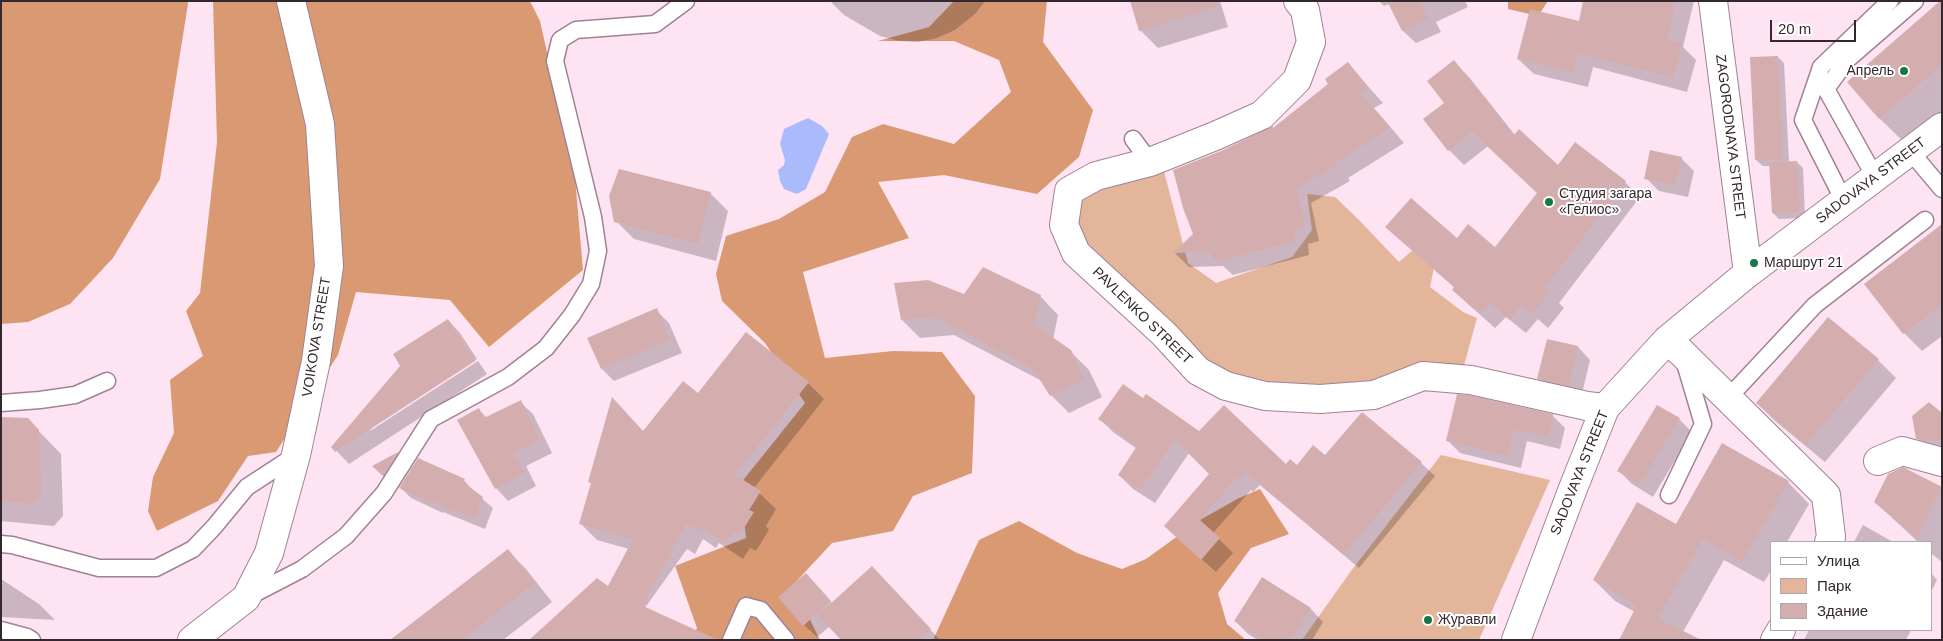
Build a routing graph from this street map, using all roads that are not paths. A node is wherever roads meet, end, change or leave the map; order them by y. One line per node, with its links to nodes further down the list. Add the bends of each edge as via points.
1 (290, 1): 21 (street, VOIKOVA STREET, via 320,124 329,266 316,361)
2 (686, 1): 27 (lane, via 655,24 576,30 560,40 555,61 593,217 598,251 591,284 572,315 546,348 508,376 431,419 384,493 346,536 302,568)
3 (1298, 1): 10 (street, PAVLENKO STREET, via 1305,10 1311,42 1297,80 1262,115)
4 (1713, 1): 15 (street, ZAGORODNAYA STREET)
5 (1890, 1): 13 (lane, via 1821,67 1802,120)
6 (1916, 1): 11 (lane, via 1848,59 1826,89)
7 (1942, 127): 9 (street, SADOVAYA STREET)
8 (1133, 139): 10 (lane)
9 (1910, 151): 11 (street, SADOVAYA STREET); 12 (lane)
10 (1150, 162): 20 (street, PAVLENKO STREET, via 1104,179 1096,176 1070,191 1064,225 1076,253 1164,334 1198,371 1226,386 1265,396 1320,399 1374,395 1423,376 1471,380)
11 (1875, 177): 13 (street, SADOVAYA STREET)
12 (1942, 189)
13 (1844, 201): 15 (street, SADOVAYA STREET)
14 (1925, 220): 18 (lane, via 1815,305)
15 (1748, 274): 16 (street, SADOVAYA STREET)
16 (1674, 346): 18 (street); 20 (street, SADOVAYA STREET); 24 (lane, via 1703,424)
17 (106, 381): 19 (lane, via 75,395)
18 (1728, 398): 25 (street, via 1826,495 1832,537)
19 (1, 403)
20 (1605, 408): 33 (street, SADOVAYA STREET)
21 (296, 455): 26 (lane, via 247,487 193,549 156,568 99,568); 27 (street, VOIKOVA STREET, via 269,553)
22 (1878, 461): 23 (street, via 1902,451)
23 (1942, 462)
24 (1669, 495)
25 (1830, 541)
26 (1, 544)
27 (246, 598): 30 (street, VOIKOVA STREET)
28 (1, 630): 29 (lane)
29 (32, 640)
30 (192, 640)
31 (731, 640): 32 (lane, via 746,606 761,610)
32 (786, 640)
33 (1516, 640)

